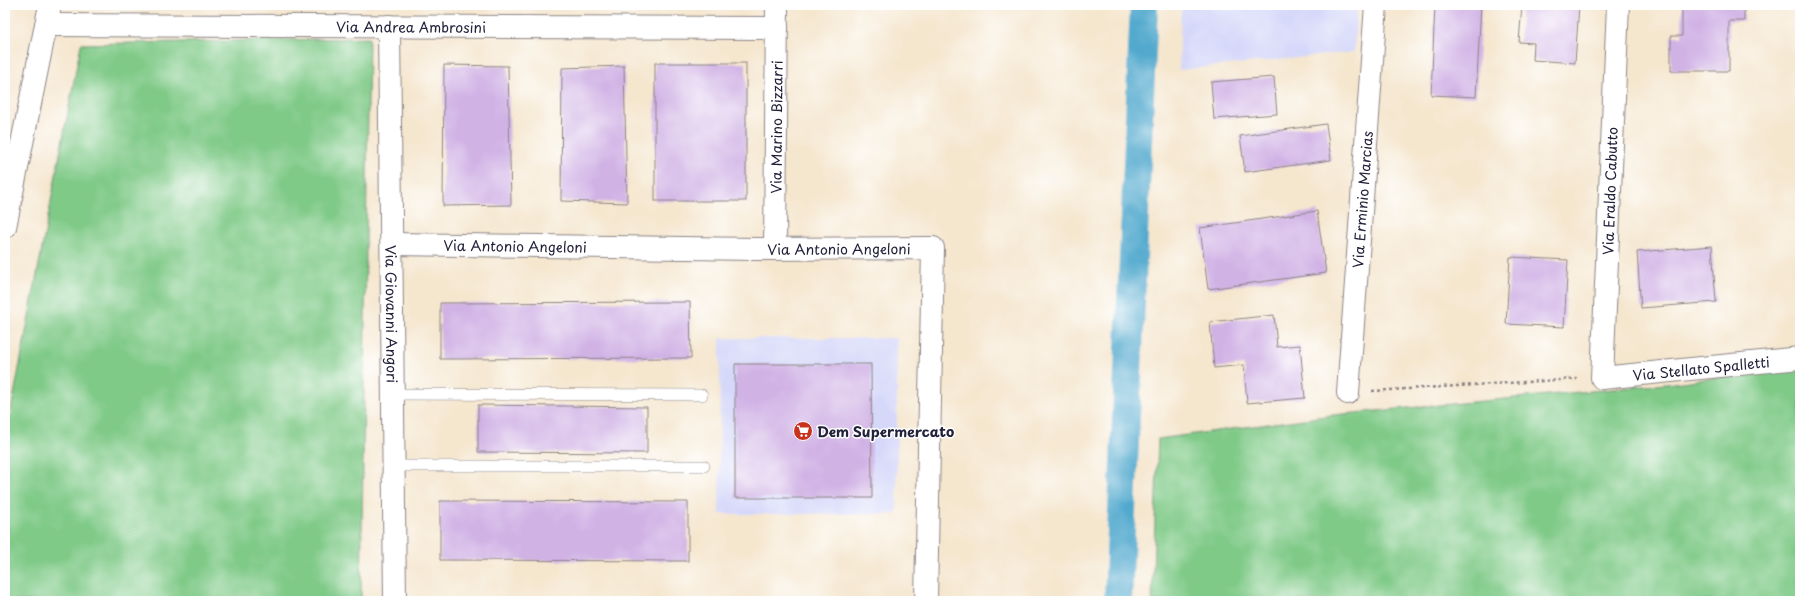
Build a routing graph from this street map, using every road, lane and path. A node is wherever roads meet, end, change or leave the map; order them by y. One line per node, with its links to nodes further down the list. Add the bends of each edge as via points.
1 (777, 5): 6 (street, Via Marino Bizzarri)
2 (1376, 5): 12 (street, Via Erminio Marcias)
3 (1618, 5): 11 (street, Via Eraldo Cabutto)
4 (48, 15): 5 (street, Via Andrea Ambrosini); 7 (street)
5 (389, 26): 6 (street, Via Andrea Ambrosini); 8 (street, Via Giovanni Angori)
6 (777, 28): 9 (street, Via Marino Bizzarri)
7 (5, 227)
8 (392, 244): 9 (street, Via Antonio Angeloni); 13 (street, Via Giovanni Angori)
9 (775, 249): 18 (street, Via Antonio Angeloni, via 933,248)
10 (1800, 358): 11 (street, Via Stellato Spalletti)
11 (1602, 378): 12 (path)
12 (1348, 393)
13 (393, 394): 14 (lane); 15 (street, Via Giovanni Angori)
14 (702, 396)
15 (394, 466): 16 (lane); 17 (street, Via Giovanni Angori)
16 (704, 466)
17 (395, 601)
18 (926, 601)

